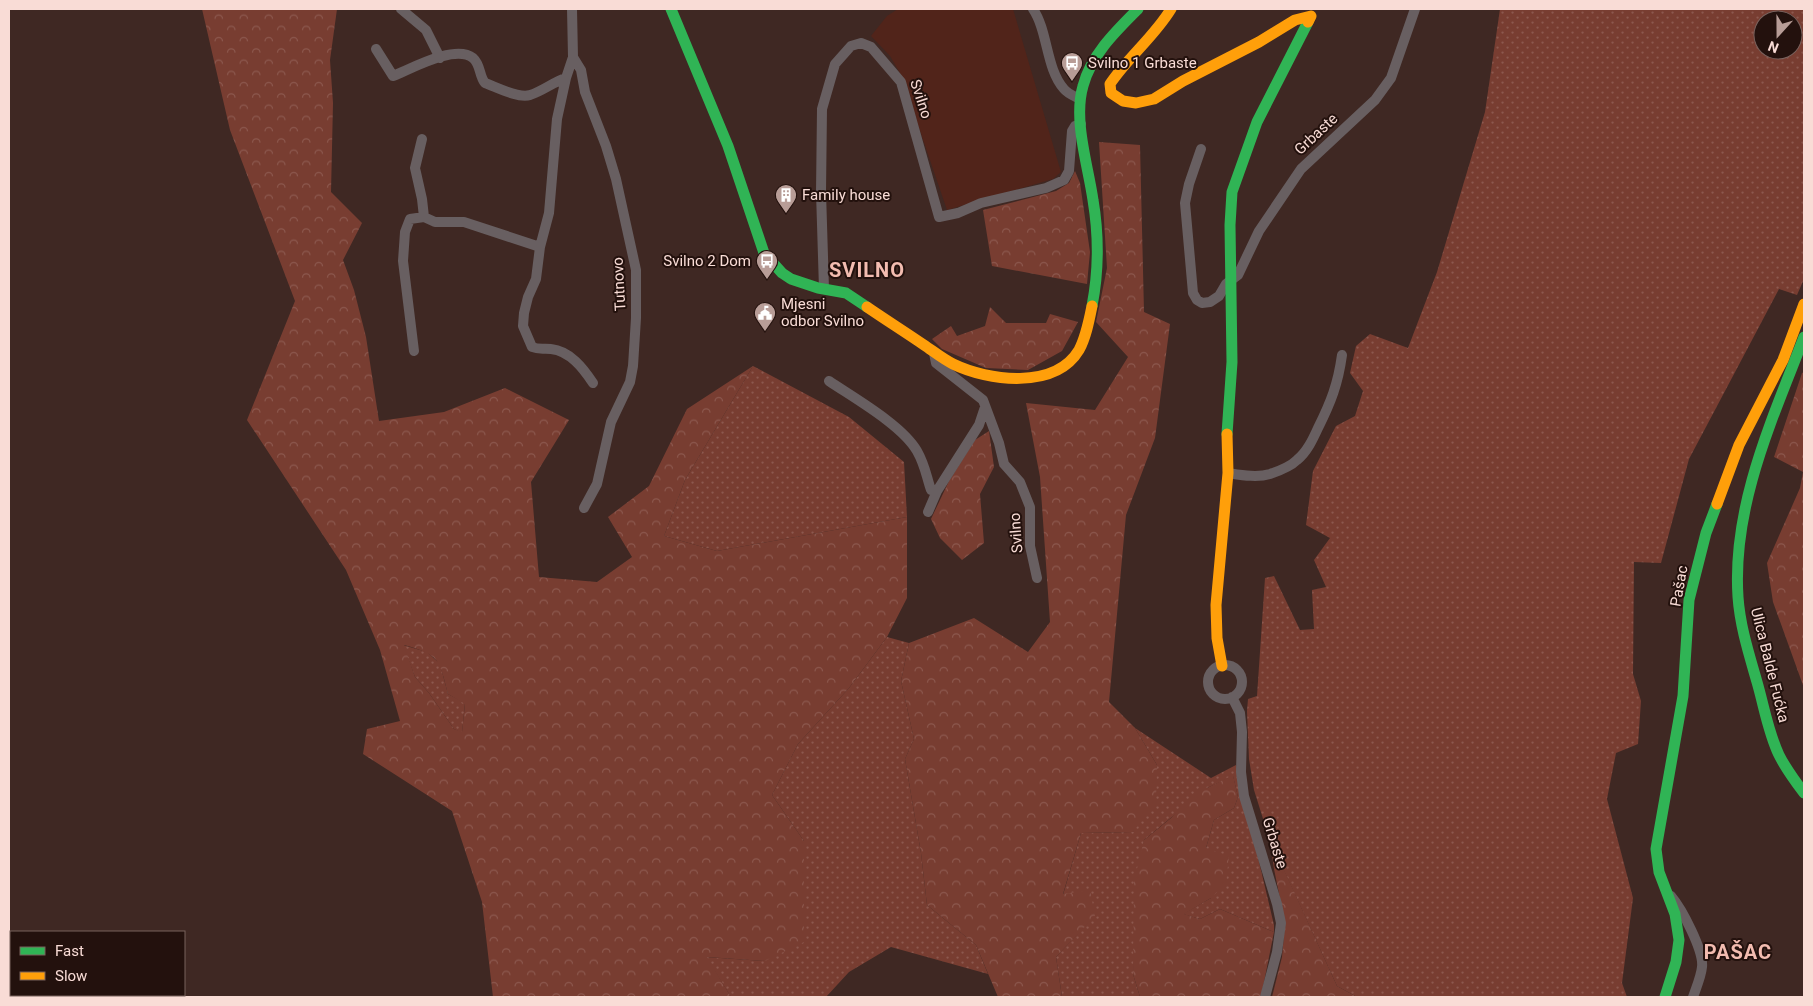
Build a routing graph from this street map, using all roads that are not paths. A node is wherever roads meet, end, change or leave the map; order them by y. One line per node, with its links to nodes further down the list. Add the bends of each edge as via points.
1 (401, 9): 10 (street, via 426,30)
2 (572, 9): 11 (street, Tutnovo)
3 (671, 9): 20 (street, Svilno, via 728,146 764,252 791,279)
4 (1033, 9): 13 (street, via 1060,84 1065,91)
5 (1138, 9): 13 (street, Svilno, via 1096,58)
6 (1171, 9): 8 (street, via 1161,26 1117,72 1110,84 1111,93 1123,101 1154,99)
7 (1415, 9): 19 (street, Grbaste, via 1386,86 1362,113 1301,169 1259,231 1238,275)
8 (1313, 12): 19 (street, via 1257,122 1232,192)
9 (376, 49): 10 (street, via 393,76)
10 (440, 58): 12 (street, via 465,55 472,58 485,83 520,96 532,95)
11 (573, 58): 12 (street, Tutnovo); 31 (street, Tutnovo, via 580,70 616,179 636,270 636,318 630,382 611,422 597,484)
12 (566, 78): 18 (street, Tutnovo, via 557,118 549,212)
13 (1080, 99): 14 (street, Svilno)
14 (1080, 124): 20 (street, Svilno, via 1072,131 1069,171 1064,180 1046,188 981,203 939,217 901,82 871,47 862,43 851,46 834,64 822,109 820,192); 24 (street, Svilno, via 1098,233 1098,267 1087,328 1078,350 1058,369 1035,377 1018,378 994,378 971,372)
15 (422, 138): 17 (street, via 415,168)
16 (1201, 149): 19 (street, Grbaste, via 1186,203 1193,294 1202,303 1210,302)
17 (424, 217): 18 (street, via 435,222 464,222); 23 (street, via 410,219 403,245)
18 (540, 247): 27 (street, Tutnovo, via 536,279 524,313 523,326 528,340 532,347 560,351 572,358)
19 (1232, 280): 29 (street)
20 (824, 288): 24 (street, Svilno, via 851,296)
21 (1804, 304): 37 (street, Pašac, via 1783,360 1739,445 1706,533 1691,592 1683,696 1656,849 1659,871)
22 (1804, 337): 36 (street, Ulica Balde Fućka, via 1758,462 1744,516 1738,574 1738,598 1747,644 1776,749)
23 (414, 351)
24 (934, 353): 28 (street, Svilno, via 936,363 983,400)
25 (1342, 355): 29 (street, via 1330,405 1304,453 1286,468 1268,474)
26 (829, 381): 30 (street, via 903,434 916,449 927,471 931,490)
27 (593, 383)
28 (985, 407): 30 (street, via 979,425); 33 (street, Svilno, via 1004,464 1020,482 1030,507 1030,546)
29 (1228, 473): 34 (street, via 1216,605)
30 (937, 491): 32 (street)
31 (584, 508)
32 (928, 512)
33 (1036, 578)
34 (1222, 666): 35 (street, via 1233,667 1240,675 1242,685); 35 (street, via 1212,671 1209,688 1216,696)
35 (1232, 697): 38 (street, Grbaste, via 1240,713 1244,796 1281,923)
36 (1804, 793)
37 (1668, 891): 39 (street, Pašac, via 1679,940); 40 (street, Pašac, via 1679,906 1702,956)
38 (1265, 997)
39 (1665, 997)
40 (1693, 997)

